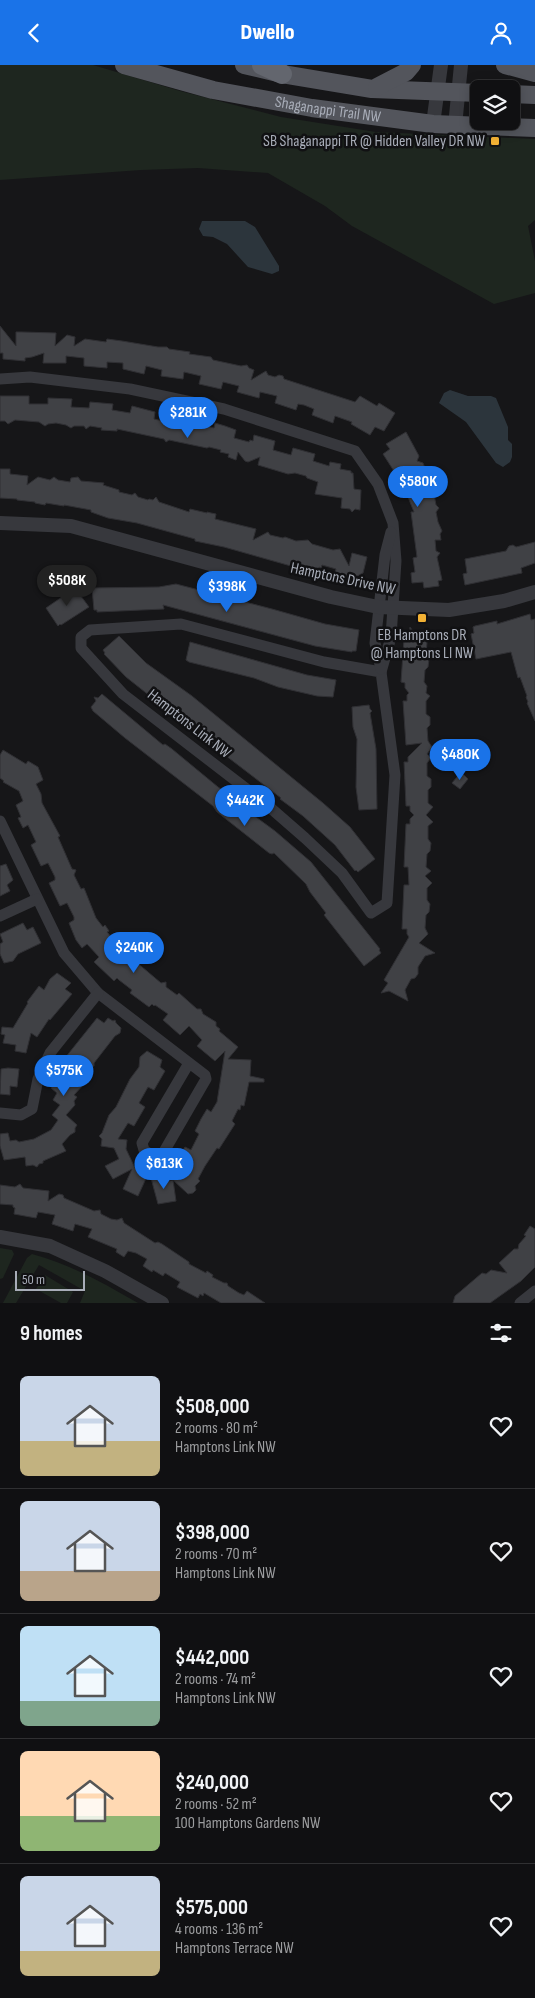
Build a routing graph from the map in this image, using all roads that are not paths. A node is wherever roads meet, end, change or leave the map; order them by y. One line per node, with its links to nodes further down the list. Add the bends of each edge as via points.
1 (124, 65): 16 (main road, Shaganappi Trail NW, via 213,90 264,100)
2 (244, 65): 8 (main road, Shaganappi Trail NW)
3 (262, 65): 8 (highway)
4 (412, 65): 10 (main road, via 406,72)
5 (441, 65): 11 (street)
6 (462, 65): 12 (street)
7 (505, 65): 9 (main road)
8 (282, 73): 10 (main road, Shaganappi Trail NW)
9 (535, 73)
10 (372, 89): 11 (main road, Shaganappi Trail NW)
11 (437, 91): 12 (main road, Shaganappi Trail NW); 16 (street)
12 (458, 91): 13 (main road, Shaganappi Trail NW); 17 (street)
13 (470, 92)
14 (520, 94): 15 (main road)
15 (535, 95)
16 (433, 124): 17 (main road, Shaganappi Trail NW)
17 (455, 126): 18 (main road, Shaganappi Trail NW)
18 (535, 128)
19 (0, 379): 21 (street, Hamptons Link NW, via 30,377 130,389 224,409 356,451 378,484)
20 (0, 523): 23 (street, Hamptons Drive NW, via 71,526)
21 (393, 523): 23 (street, Hamptons Link NW); 24 (street, Hamptons Link NW, via 396,561)
22 (535, 592): 24 (street, Hamptons Drive NW, via 449,610)
23 (378, 607): 24 (street, Hamptons Drive NW); 25 (street, Hamptons Link NW, via 375,643)
24 (392, 608): 25 (street, Hamptons Link NW, via 391,637)
25 (382, 672): 25 (street, Hamptons Link NW, via 395,775 387,903 372,913 342,873 305,838 123,694 81,648 81,637 90,630 181,624 324,662)
26 (0, 821): 27 (street)
27 (37, 899): 28 (street); 29 (street, via 64,953)
28 (0, 916)
29 (98, 993): 30 (street); 31 (street, via 50,1053 38,1079 32,1109 21,1115)
30 (189, 1063): 30 (street, via 142,1143 144,1150 156,1158 162,1155 206,1079)
31 (0, 1113)
32 (0, 1237): 34 (street, via 50,1246 105,1271)
33 (535, 1291): 35 (street)
34 (162, 1303)
35 (520, 1303)

